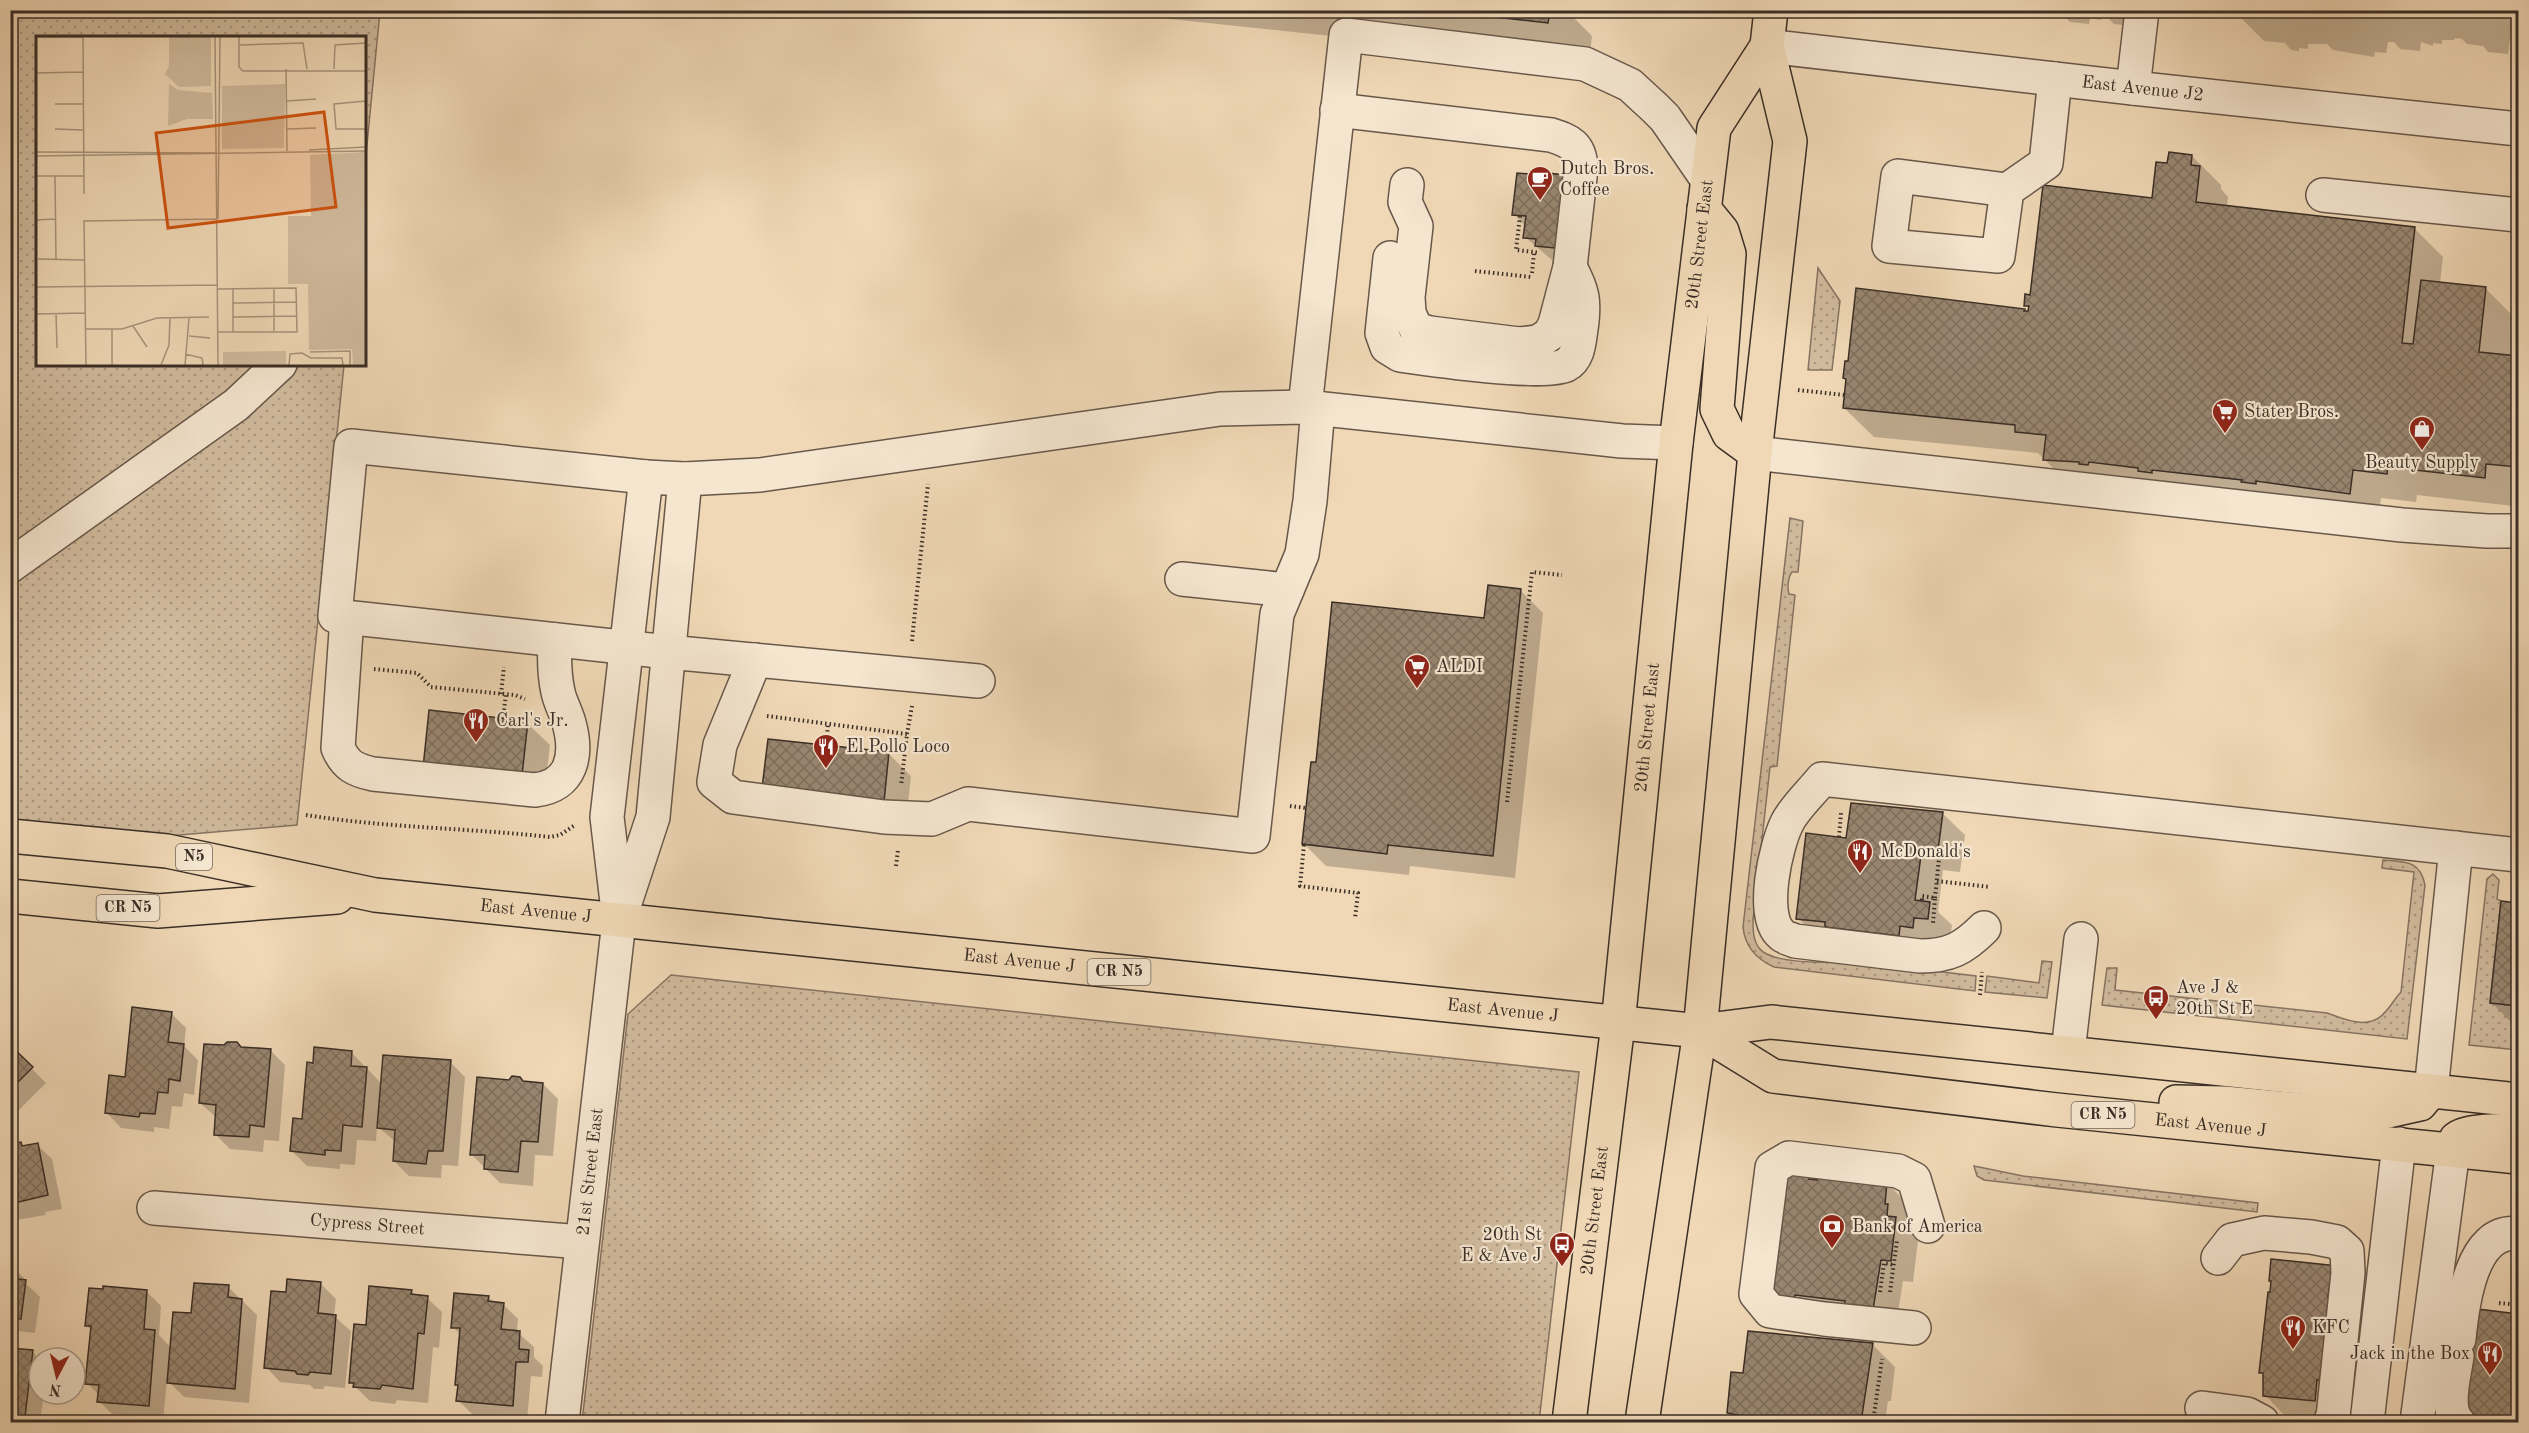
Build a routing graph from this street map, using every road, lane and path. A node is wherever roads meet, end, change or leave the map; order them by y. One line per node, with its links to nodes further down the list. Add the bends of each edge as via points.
1 (1771, 10): 3 (main road, 20th Street East)
2 (2142, 10): 5 (street)
3 (1767, 46): 4 (street, East Avenue J2); 10 (main road, 20th Street East, via 1714,128); 22 (main road, 20th Street East, via 1790,141)
4 (2055, 79): 5 (street, East Avenue J2); 8 (street, via 2046,162)
5 (2133, 88): 7 (street, East Avenue J2)
6 (1337, 110): 9 (street, via 1551,135 1571,142 1581,157 1581,168 1570,267 1550,334 1538,342 1519,344 1416,329 1408,297 1416,226); 10 (street, via 1346,35 1585,64 1630,85 1665,118); 20 (street)
7 (2518, 129)
8 (2007, 190)
9 (1406, 194)
10 (1706, 194): 21 (main road, 20th Street East); 22 (main road, via 1729,254 1717,409 1729,434)
11 (2323, 195): 12 (street)
12 (2518, 215)
13 (1520, 216): 14 (path, via 1516,250)
14 (1534, 252)
15 (1475, 271): 16 (path)
16 (1531, 277)
17 (278, 366): 27 (street, via 236,405)
18 (1798, 390): 19 (path)
19 (1844, 395)
20 (1312, 408): 21 (street, via 1622,441); 24 (street, via 1220,409 760,475); 30 (street, via 1310,501 1302,554)
21 (1676, 443): 70 (main road, 20th Street East)
22 (1755, 453): 26 (street, via 2402,525); 71 (main road, 20th Street East)
23 (646, 477): 24 (street); 31 (street, via 351,446 335,616); 33 (street)
24 (685, 479): 35 (street)
25 (929, 479): 34 (path)
26 (2518, 531)
27 (10, 566)
28 (1562, 575): 50 (path, via 1532,572)
29 (1182, 579): 30 (street)
30 (1287, 590): 36 (street, via 1277,614 1253,837 968,804 932,819 884,817 733,797 714,782 720,745)
31 (347, 617): 32 (street); 40 (street, via 337,737 343,759 357,770 535,790 553,786 566,775 572,757 572,738)
32 (555, 640): 33 (street); 40 (street)
33 (626, 648): 35 (street); 66 (street, via 607,817)
34 (912, 648)
35 (668, 652): 36 (street); 66 (street, via 653,817)
36 (754, 660): 39 (street)
37 (504, 662): 41 (path)
38 (369, 669): 41 (path, via 417,673 431,687)
39 (978, 681)
40 (557, 684): 41 (path, via 539,690 528,700)
41 (504, 694): 44 (path)
42 (913, 703): 46 (path)
43 (764, 708): 45 (path, via 763,716)
44 (503, 719)
45 (828, 724): 46 (path); 47 (path)
46 (907, 734): 48 (path)
47 (825, 746)
48 (901, 788)
49 (1830, 791): 54 (path, via 1842,815); 56 (street); 68 (street, via 1788,822 1778,851 1770,904 1773,922 1781,935 1795,940 1939,956 1962,948)
50 (1507, 802)
51 (1288, 806): 52 (path)
52 (1306, 808)
53 (10, 836): 61 (main road, East Avenue J / N5, via 167,851)
54 (1839, 837)
55 (1304, 844): 65 (path, via 1300,886 1358,893)
56 (2456, 848): 57 (street); 73 (street)
57 (2518, 855)
58 (1939, 858): 59 (path)
59 (1937, 881): 60 (path); 63 (path)
60 (1990, 887)
61 (375, 895): 62 (main road, East Avenue J / CR N5, via 158,911); 66 (main road, East Avenue J / CR N5)
62 (10, 896)
63 (1935, 898): 64 (path, via 1922,896); 67 (path, via 1932,923)
64 (1922, 900)
65 (1354, 918)
66 (619, 921): 70 (main road, East Avenue J / CR N5); 83 (street, 21st Street East)
67 (1942, 924)
68 (1984, 928)
69 (2081, 939): 72 (street)
70 (1618, 1024): 71 (main road, East Avenue J / CR N5); 94 (main road, 20th Street East)
71 (1700, 1031): 72 (main road, East Avenue J / CR N5, via 1771,1022); 75 (main road, East Avenue J / CR N5, via 1773,1076); 95 (main road, 20th Street East)
72 (2068, 1052): 73 (main road, East Avenue J / CR N5)
73 (2431, 1091): 74 (main road, East Avenue J / CR N5); 75 (main road, via 2420,1104 2366,1116 2180,1101)
74 (2518, 1100)
75 (2091, 1114): 77 (main road, East Avenue J / CR N5)
76 (2518, 1131): 78 (main road, via 2460,1135)
77 (2399, 1144): 78 (main road, East Avenue J / CR N5); 99 (street)
78 (2449, 1149): 79 (main road, East Avenue J / CR N5); 100 (street)
79 (2518, 1157)
80 (154, 1208): 83 (street, Cypress Street)
81 (1913, 1229): 85 (path); 90 (street, via 1914,1179 1898,1171 1789,1158 1772,1168 1756,1294 1770,1311)
82 (2518, 1234): 101 (street, via 2501,1236 2485,1248 2463,1300 2452,1406 2453,1418)
83 (582, 1242): 93 (street, 21st Street East)
84 (2218, 1258): 98 (street, via 2232,1240 2264,1233 2337,1242 2347,1251 2347,1284)
85 (1894, 1264): 86 (path, via 1884,1263); 87 (path)
86 (1880, 1298)
87 (1890, 1298)
88 (2518, 1305): 89 (path, via 2499,1302)
89 (2499, 1311)
90 (1914, 1328)
91 (1883, 1348): 96 (path)
92 (2202, 1408): 97 (street, via 2247,1414)
93 (562, 1422)
94 (1569, 1422)
95 (1642, 1422)
96 (1873, 1422)
97 (2262, 1422)
98 (2330, 1422)
99 (2367, 1422)
100 (2417, 1422)
101 (2458, 1422)

